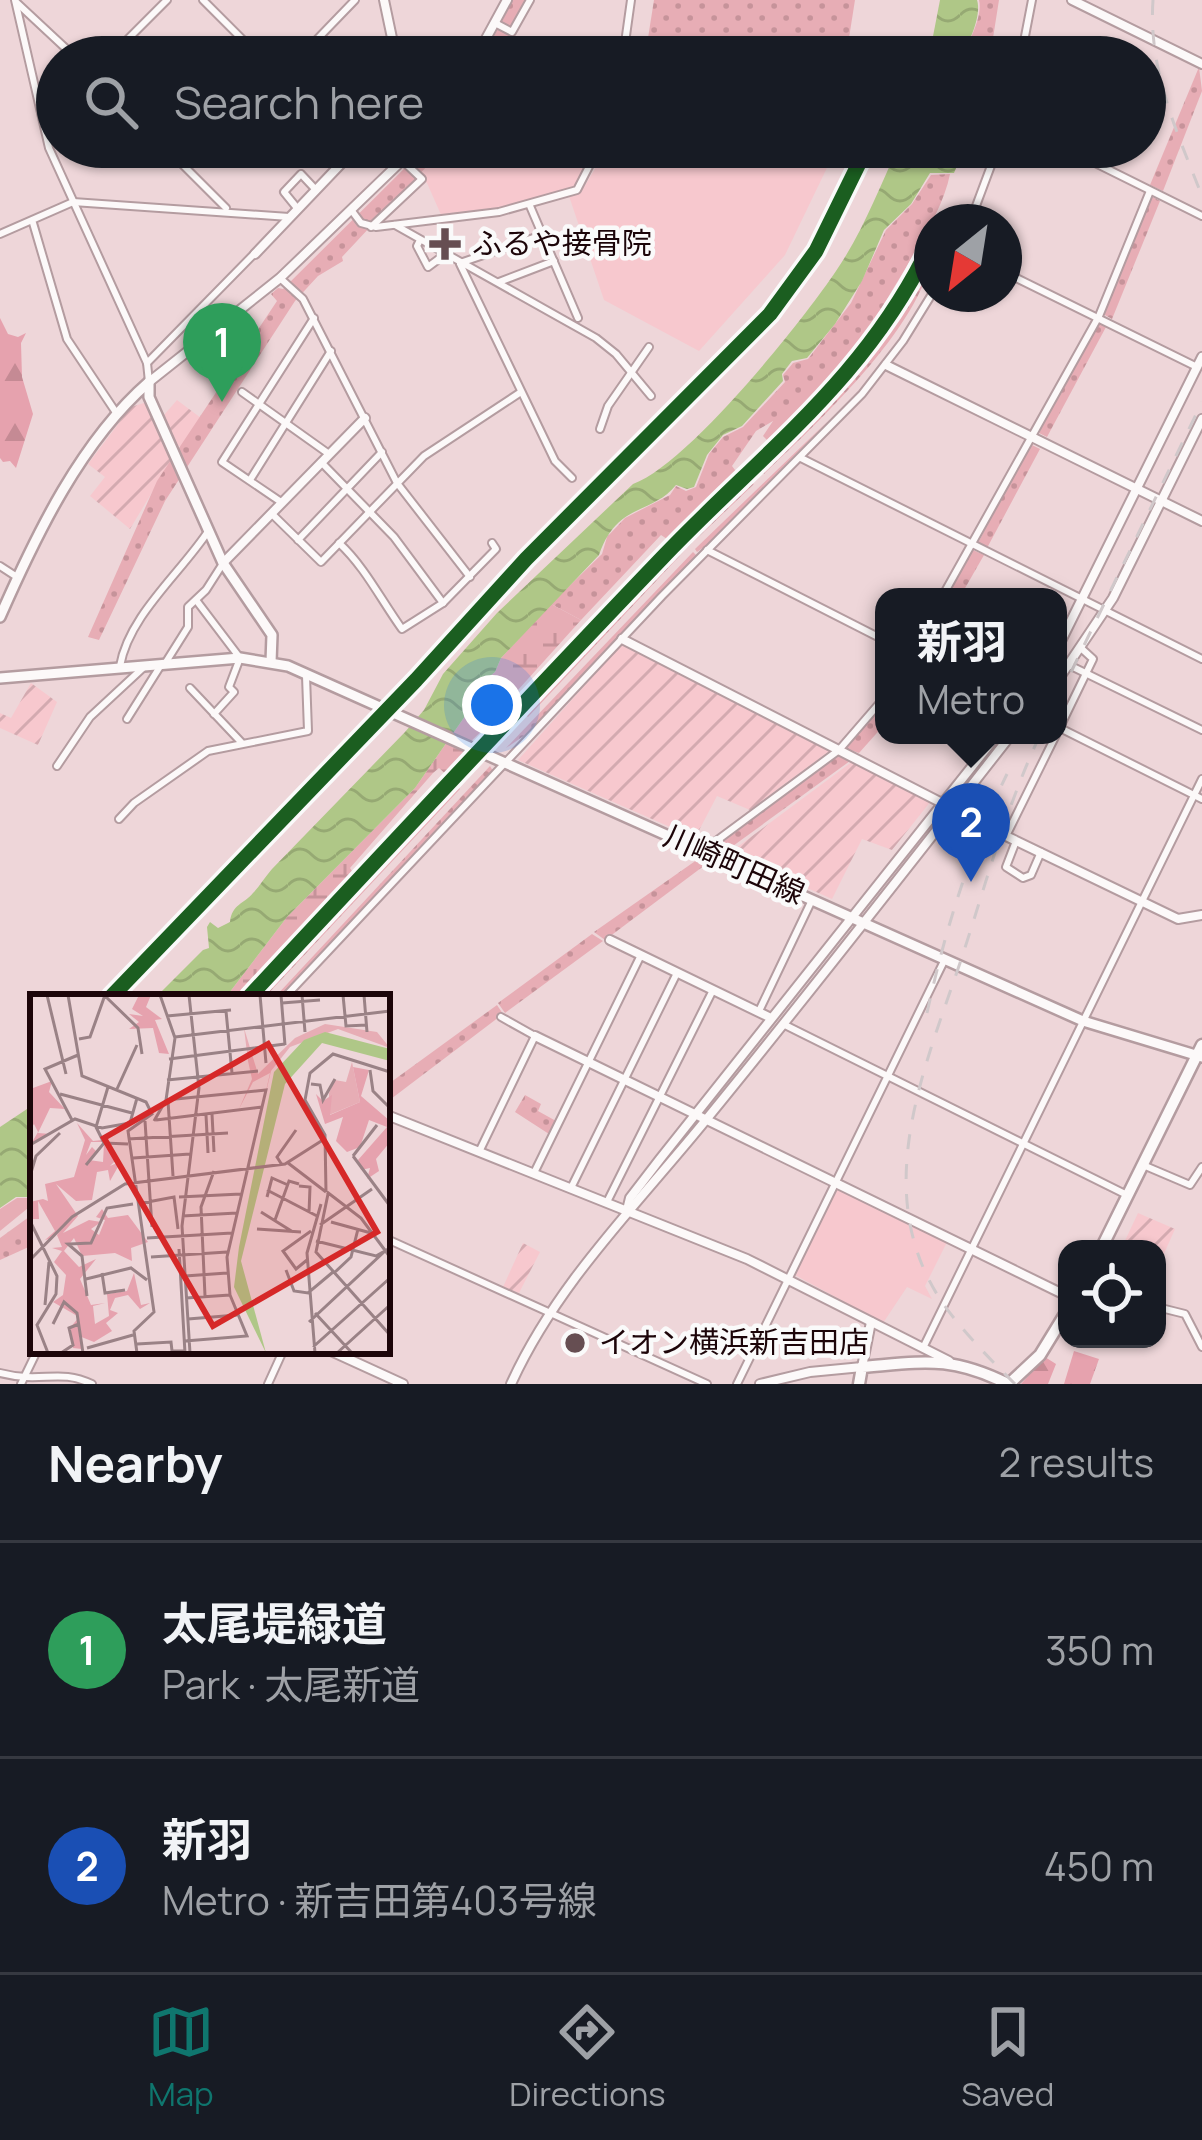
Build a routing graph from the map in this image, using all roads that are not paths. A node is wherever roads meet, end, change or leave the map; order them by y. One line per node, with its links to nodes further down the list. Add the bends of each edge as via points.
1 (167, 0): 13 (street)
2 (203, 0): 14 (street)
3 (356, 0): 15 (street)
4 (384, 0): 16 (street)
5 (507, 0): 11 (street)
6 (530, 0): 11 (street, via 512,32)
7 (632, 0): 18 (street)
8 (1032, 0): 19 (street)
9 (1072, 0): 20 (street)
10 (15, 1): 12 (street); 23 (street)
11 (495, 23): 17 (street)
12 (52, 36)
13 (131, 36)
14 (239, 36)
15 (321, 36)
16 (392, 36)
17 (488, 36)
18 (626, 36)
19 (1025, 36)
20 (1145, 36)
21 (1166, 46): 22 (street)
22 (1202, 64)
23 (36, 92)
24 (58, 168): 34 (street)
25 (186, 168): 38 (street)
26 (337, 168): 32 (street)
27 (398, 168): 39 (street)
28 (410, 168): 44 (street, via 422,179)
29 (588, 168): 36 (street, via 577,190)
30 (990, 168): 35 (street)
31 (1105, 168): 33 (street)
32 (316, 190): 37 (street); 37 (street, via 301,174 284,192)
33 (1150, 191): 40 (street); 56 (street)
34 (73, 202): 38 (street); 42 (street); 62 (street)
35 (977, 204)
36 (530, 206): 43 (street); 46 (street)
37 (298, 209): 41 (street)
38 (228, 211): 41 (street)
39 (352, 211): 44 (street); 52 (street)
40 (1202, 216)
41 (290, 218): 48 (street)
42 (33, 223): 45 (street); 70 (street, via 67,339)
43 (394, 225): 44 (street); 47 (street)
44 (371, 227)
45 (0, 234)
46 (542, 235): 50 (street); 51 (street)
47 (420, 240): 49 (street); 49 (street, via 428,267)
48 (255, 254): 62 (street)
49 (445, 254): 51 (street)
50 (554, 261): 54 (street); 58 (street)
51 (460, 263): 54 (street); 67 (street)
52 (280, 278): 57 (street); 65 (street)
53 (1022, 280): 56 (street)
54 (499, 282): 64 (street, via 596,338)
55 (920, 312): 63 (street)
56 (1099, 316): 61 (street); 75 (street)
57 (314, 318): 60 (street); 69 (street)
58 (578, 318)
59 (649, 347): 64 (street)
60 (331, 351): 71 (street); 73 (street)
61 (1200, 362): 83 (street)
62 (147, 363): 65 (street)
63 (886, 365): 75 (street); 78 (street)
64 (631, 370): 68 (street); 74 (street)
65 (149, 382): 70 (main road); 89 (main road)
66 (242, 392): 69 (street)
67 (521, 392): 79 (street); 81 (street, via 424,456)
68 (651, 396)
69 (258, 403): 73 (street); 80 (street, via 222,462)
70 (117, 414): 97 (main road)
71 (365, 418): 76 (street); 77 (street)
72 (1202, 419): 84 (street)
73 (286, 423): 77 (street); 80 (street)
74 (600, 429)
75 (1031, 438): 83 (street); 93 (street)
76 (382, 452): 81 (street); 82 (street)
77 (325, 458): 82 (street); 85 (street)
78 (801, 458): 93 (street); 94 (street)
79 (572, 478)
80 (249, 480): 85 (street)
81 (398, 483): 87 (street); 98 (street)
82 (347, 489): 87 (street); 90 (street)
83 (1138, 490): 84 (street); 103 (street)
84 (1161, 501): 88 (street); 105 (street)
85 (281, 502): 86 (street)
86 (271, 512): 90 (street); 95 (street)
87 (370, 512): 91 (street); 104 (street)
88 (1202, 521)
89 (209, 530): 95 (main road); 117 (street, via 128,640)
90 (298, 540): 91 (street, via 321,562)
91 (339, 543): 104 (street, via 402,629)
92 (492, 543): 98 (street, via 496,549)
93 (972, 544): 99 (street); 100 (street)
94 (707, 550): 108 (street); 109 (street)
95 (223, 563): 102 (street); 114 (main road, via 272,635)
96 (0, 566): 97 (street)
97 (18, 577): 106 (main road)
98 (470, 577): 104 (street)
99 (947, 588)
100 (1060, 588)
101 (1067, 592): 103 (street)
102 (196, 600): 111 (street); 113 (street)
103 (1084, 600): 105 (street); 107 (street)
104 (443, 603)
105 (1106, 610): 110 (street); 112 (street)
106 (0, 617)
107 (1067, 631)
108 (875, 635)
109 (622, 639): 133 (street); 134 (street)
110 (1082, 649): 116 (street); 120 (street, via 1093,659)
111 (240, 658): 113 (main road, 川崎町田線); 114 (main road, 川崎町田線); 125 (street, via 234,692)
112 (1202, 659)
113 (164, 662): 115 (main road, 川崎町田線); 126 (street)
114 (271, 662): 119 (main road, 川崎町田線)
115 (146, 664): 117 (main road, 川崎町田線); 135 (street, via 90,717)
116 (1071, 665): 118 (street); 120 (street)
117 (120, 668): 121 (main road, 川崎町田線)
118 (1067, 670)
119 (307, 672): 129 (street, via 308,730); 134 (main road, 川崎町田線)
120 (1086, 673): 124 (street); 127 (street)
121 (0, 678)
122 (190, 688): 125 (street)
123 (875, 708): 133 (street)
124 (1067, 712)
125 (214, 714): 129 (street)
126 (127, 719)
127 (1202, 730)
128 (1067, 734): 137 (street)
129 (241, 742): 140 (street, via 208,751)
130 (990, 744): 138 (street)
131 (1004, 744): 139 (street)
132 (1051, 744): 142 (street)
133 (839, 749): 138 (street); 144 (street)
134 (508, 763): 144 (main road, 川崎町田線); 156 (street)
135 (57, 766)
136 (1202, 779): 137 (street)
137 (1198, 797): 147 (street)
138 (943, 802): 139 (street); 149 (street)
139 (954, 808): 141 (street); 150 (street)
140 (119, 819)
141 (979, 822)
142 (1006, 836): 143 (street)
143 (1016, 842): 145 (street); 145 (street, via 1009,872 1028,878)
144 (703, 851): 146 (main road, 川崎町田線)
145 (1041, 852): 147 (street)
146 (812, 900): 149 (main road, 川崎町田線); 157 (street)
147 (1142, 902): 148 (street, via 1178,919); 160 (street)
148 (1202, 915)
149 (851, 918): 150 (main road, 川崎町田線); 159 (street)
150 (862, 923): 153 (main road, 川崎町田線); 161 (street)
151 (610, 940): 152 (street)
152 (641, 956): 154 (street); 164 (street)
153 (945, 959): 160 (main road, 川崎町田線); 165 (street)
154 (677, 973): 155 (street); 166 (street)
155 (713, 990): 157 (street); 167 (street)
156 (288, 994)
157 (758, 1012): 159 (street)
158 (501, 1017): 162 (street)
159 (771, 1018): 168 (street)
160 (1083, 1021): 163 (main road, 川崎町田線); 171 (street)
161 (783, 1024): 165 (street); 170 (street)
162 (535, 1036): 164 (street); 172 (street)
163 (1200, 1052): 173 (main road)
164 (589, 1062): 166 (street); 175 (street)
165 (887, 1076): 171 (street); 176 (street)
166 (624, 1080): 167 (street); 177 (street)
167 (659, 1097): 168 (street); 179 (street)
168 (695, 1114): 170 (street); 180 (street)
169 (390, 1115): 172 (street)
170 (706, 1120): 176 (street); 180 (street)
171 (1023, 1143): 178 (street); 183 (street)
172 (479, 1151): 175 (street)
173 (1143, 1165): 174 (street, via 1190,1185); 178 (main road)
174 (1202, 1167)
175 (534, 1173): 177 (street)
176 (836, 1182): 183 (street); 184 (street)
177 (571, 1188): 179 (street)
178 (1127, 1195): 182 (main road)
179 (607, 1202): 180 (street)
180 (626, 1211): 184 (street); 187 (street)
181 (390, 1240): 187 (street)
182 (1105, 1240)
183 (971, 1249): 185 (street); 191 (street)
184 (788, 1279): 188 (street); 204 (street)
185 (1058, 1292)
186 (1166, 1309): 190 (street, via 1185,1314)
187 (550, 1312): 202 (street); 203 (street)
188 (871, 1322): 191 (street); 196 (street)
189 (1058, 1326): 207 (main road)
190 (1202, 1347)
191 (923, 1348): 195 (street)
192 (36, 1354): 198 (street)
193 (282, 1354): 200 (street)
194 (338, 1354): 201 (street)
195 (951, 1361): 196 (main road); 207 (main road)
196 (862, 1366): 205 (street); 206 (main road)
197 (0, 1373): 198 (street)
198 (22, 1384): 199 (street, via 71,1376)
199 (92, 1384)
200 (268, 1384)
201 (403, 1384)
202 (511, 1384)
203 (707, 1384)
204 (736, 1384)
205 (760, 1384)
206 (859, 1384)
207 (1008, 1384)

